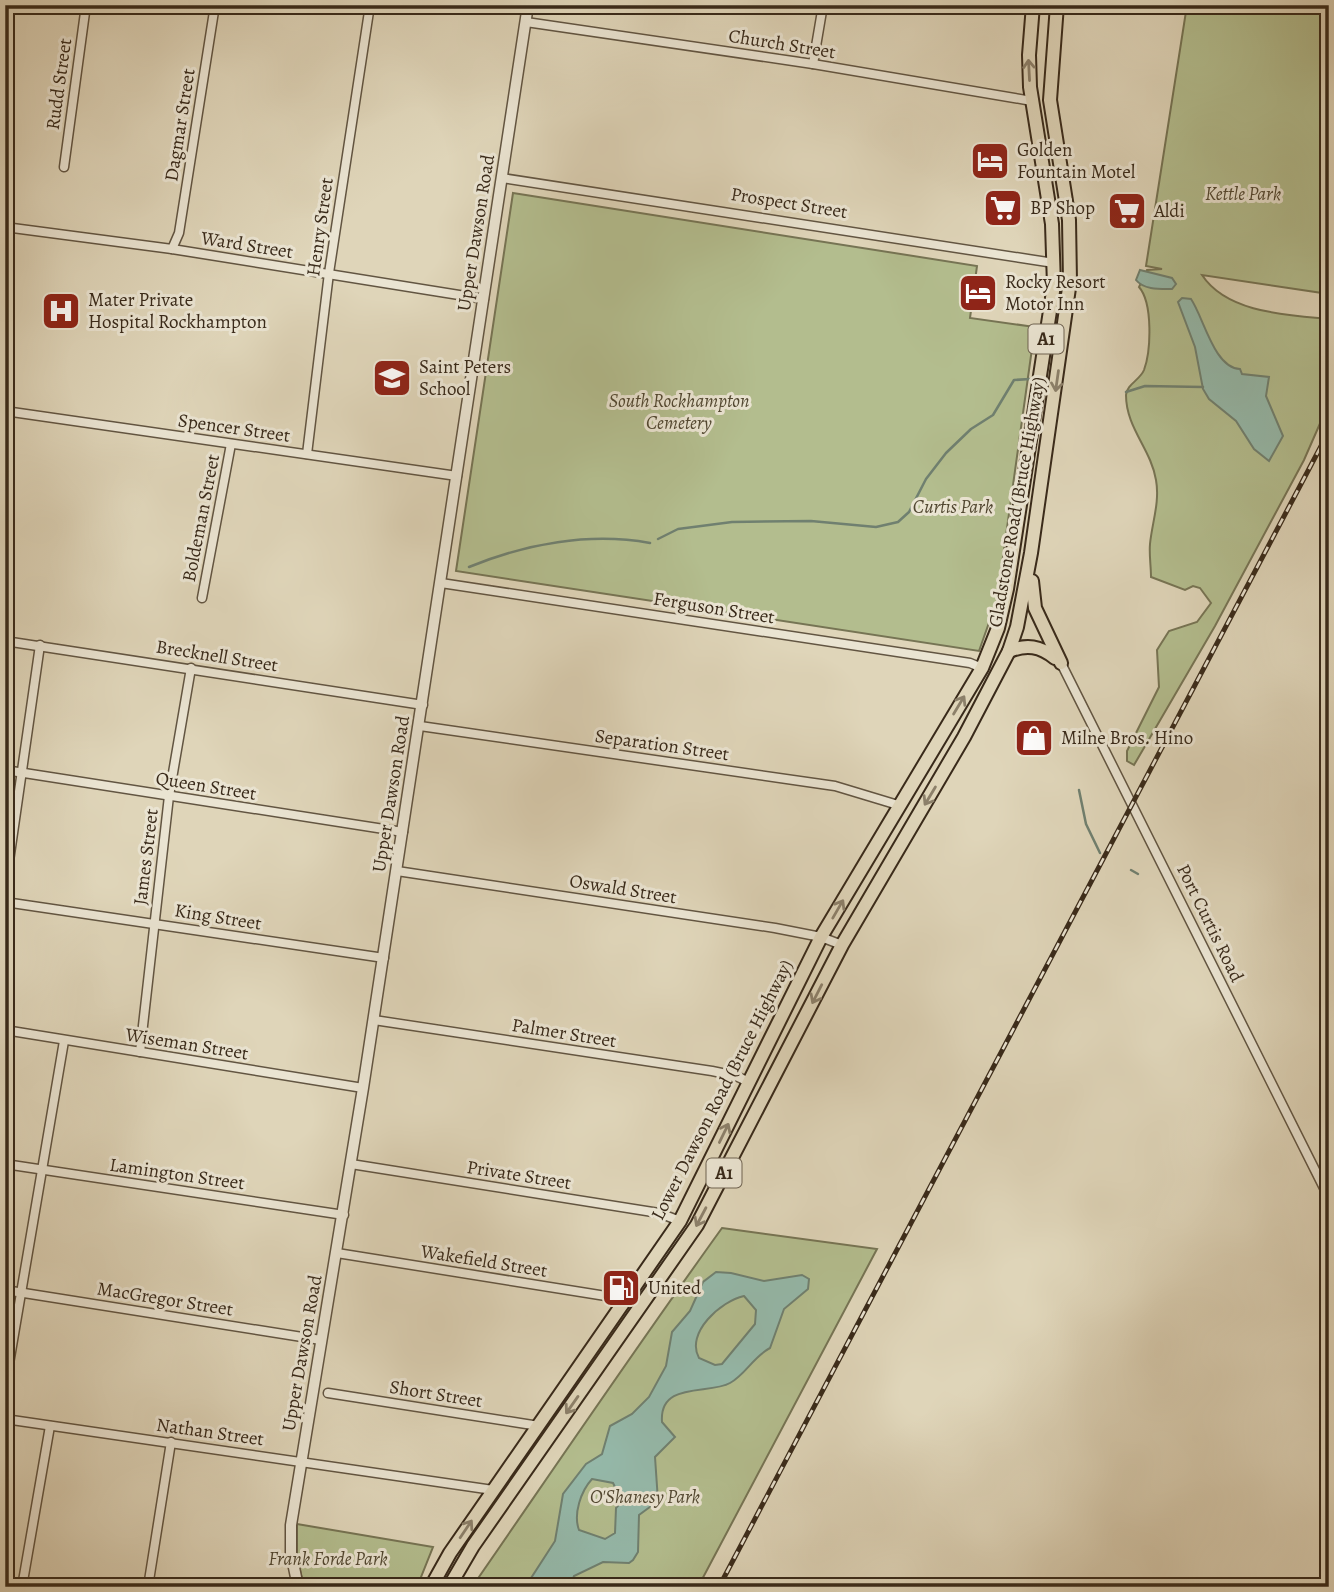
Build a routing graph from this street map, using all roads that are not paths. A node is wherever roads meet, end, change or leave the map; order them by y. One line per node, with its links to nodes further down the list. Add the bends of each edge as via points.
1 (86, 5): 11 (street, Rudd Street)
2 (215, 5): 14 (street, Dagmar Street, via 179,233)
3 (370, 5): 17 (street, Henry Street)
4 (528, 5): 8 (street, Upper Dawson Road)
5 (823, 5): 9 (street)
6 (1033, 5): 10 (highway, Gladstone Road (Bruce Highway) / A1, one-way to 6)
7 (1057, 5): 16 (highway, Gladstone Road (Bruce Highway) / A1, via 1050,100 1069,220)
8 (526, 22): 9 (street, Church Street); 12 (street, Upper Dawson Road)
9 (813, 64): 10 (street, Church Street)
10 (1032, 102): 15 (highway, Gladstone Road (Bruce Highway) / A1)
11 (64, 167)
12 (502, 178): 15 (street, Prospect Street); 18 (street, Upper Dawson Road)
13 (5, 227): 14 (street, Ward Street)
14 (172, 249): 17 (street, Ward Street)
15 (1054, 263): 16 (highway, Prospect Street); 32 (highway, Gladstone Road (Bruce Highway) / A1, via 1051,309 1007,589)
16 (1071, 264): 24 (highway, Gladstone Road (Bruce Highway) / A1, one-way to 24)
17 (329, 273): 18 (street, Ward Street); 22 (street, Henry Street)
18 (484, 299): 23 (street, Upper Dawson Road)
19 (8, 411): 20 (street); 21 (street, Spencer Street)
20 (5, 444)
21 (231, 444): 22 (street, Spencer Street); 26 (street, Boldeman Street)
22 (307, 454): 23 (street, Spencer Street)
23 (457, 476): 25 (street, Upper Dawson Road)
24 (1031, 553): 29 (highway, Gladstone Road (Bruce Highway) / A1); 30 (highway, via 1035,608)
25 (441, 583): 32 (street, Ferguson Street); 34 (street, Upper Dawson Road)
26 (202, 598)
27 (5, 641): 28 (street, Brecknell Street)
28 (40, 645): 31 (street, Brecknell Street); 37 (street)
29 (1009, 651): 30 (highway, via 1038,647); 33 (highway, Gladstone Road (Bruce Highway) / A1)
30 (1061, 663): 49 (street, Port Curtis Road)
31 (191, 668): 34 (street, Brecknell Street); 38 (street, James Street)
32 (982, 668): 39 (highway, Lower Dawson Road (Bruce Highway) / A1, one-way to 32)
33 (1001, 670): 46 (highway, Lower Dawson Road (Bruce Highway) / A1, one-way to 46)
34 (423, 705): 35 (street, Upper Dawson Road)
35 (420, 726): 39 (street, Separation Street, via 835,786); 40 (street, Upper Dawson Road)
36 (5, 769): 37 (street, Queen Street)
37 (22, 772): 38 (street, Queen Street); 42 (street)
38 (169, 796): 40 (street, Queen Street); 44 (street, James Street)
39 (898, 805): 45 (highway, Lower Dawson Road (Bruce Highway) / A1, one-way to 39)
40 (403, 832): 41 (street, Upper Dawson Road)
41 (397, 871): 45 (street, Oswald Street); 47 (street, Upper Dawson Road)
42 (5, 889)
43 (5, 902): 44 (street, King Street)
44 (154, 922): 47 (street, King Street); 53 (street, James Street)
45 (821, 937): 46 (street, Oswald Street); 54 (highway, Lower Dawson Road (Bruce Highway) / A1)
46 (842, 945): 79 (highway, Lower Dawson Road (Bruce Highway) / A1, one-way to 79, via 697,1225)
47 (384, 958): 50 (street, Upper Dawson Road)
48 (1239, 989): 49 (street)
49 (1228, 995): 59 (street, Port Curtis Road)
50 (374, 1020): 54 (street, Palmer Street, via 712,1072); 55 (street, Upper Dawson Road)
51 (5, 1031): 52 (street, Wiseman Street)
52 (64, 1041): 53 (street, Wiseman Street); 58 (street)
53 (139, 1052): 55 (street, Wiseman Street)
54 (749, 1082): 61 (highway, Lower Dawson Road (Bruce Highway) / A1, one-way to 54)
55 (363, 1088): 57 (street, Upper Dawson Road)
56 (5, 1164): 58 (street, Lamington Street)
57 (351, 1164): 60 (street, Upper Dawson Road); 61 (street, Private Street, via 659,1213)
58 (40, 1170): 60 (street, Lamington Street); 64 (street)
59 (1329, 1198)
60 (344, 1215): 62 (street, Upper Dawson Road)
61 (680, 1221): 65 (highway, Lower Dawson Road (Bruce Highway) / A1)
62 (337, 1253): 65 (street, Wakefield Street, via 612,1297); 66 (street, Upper Dawson Road)
63 (5, 1290): 64 (street, MacGregor Street)
64 (21, 1292): 66 (street, MacGregor Street); 67 (street)
65 (624, 1305): 71 (highway, Lower Dawson Road (Bruce Highway) / A1)
66 (321, 1340): 73 (street, Upper Dawson Road)
67 (5, 1387)
68 (328, 1393): 71 (street, Short Street)
69 (5, 1419): 70 (street, Nathan Street)
70 (50, 1426): 72 (street, Nathan Street); 75 (street)
71 (540, 1426): 74 (highway, Lower Dawson Road (Bruce Highway) / A1)
72 (172, 1442): 73 (street, Nathan Street); 76 (street)
73 (301, 1461): 74 (street, Nathan Street); 77 (street, Upper Dawson Road, via 291,1525)
74 (493, 1490): 78 (highway, Lower Dawson Road (Bruce Highway) / A1, one-way to 74)
75 (22, 1587)
76 (148, 1587)
77 (298, 1587)
78 (431, 1587)
79 (449, 1587)

